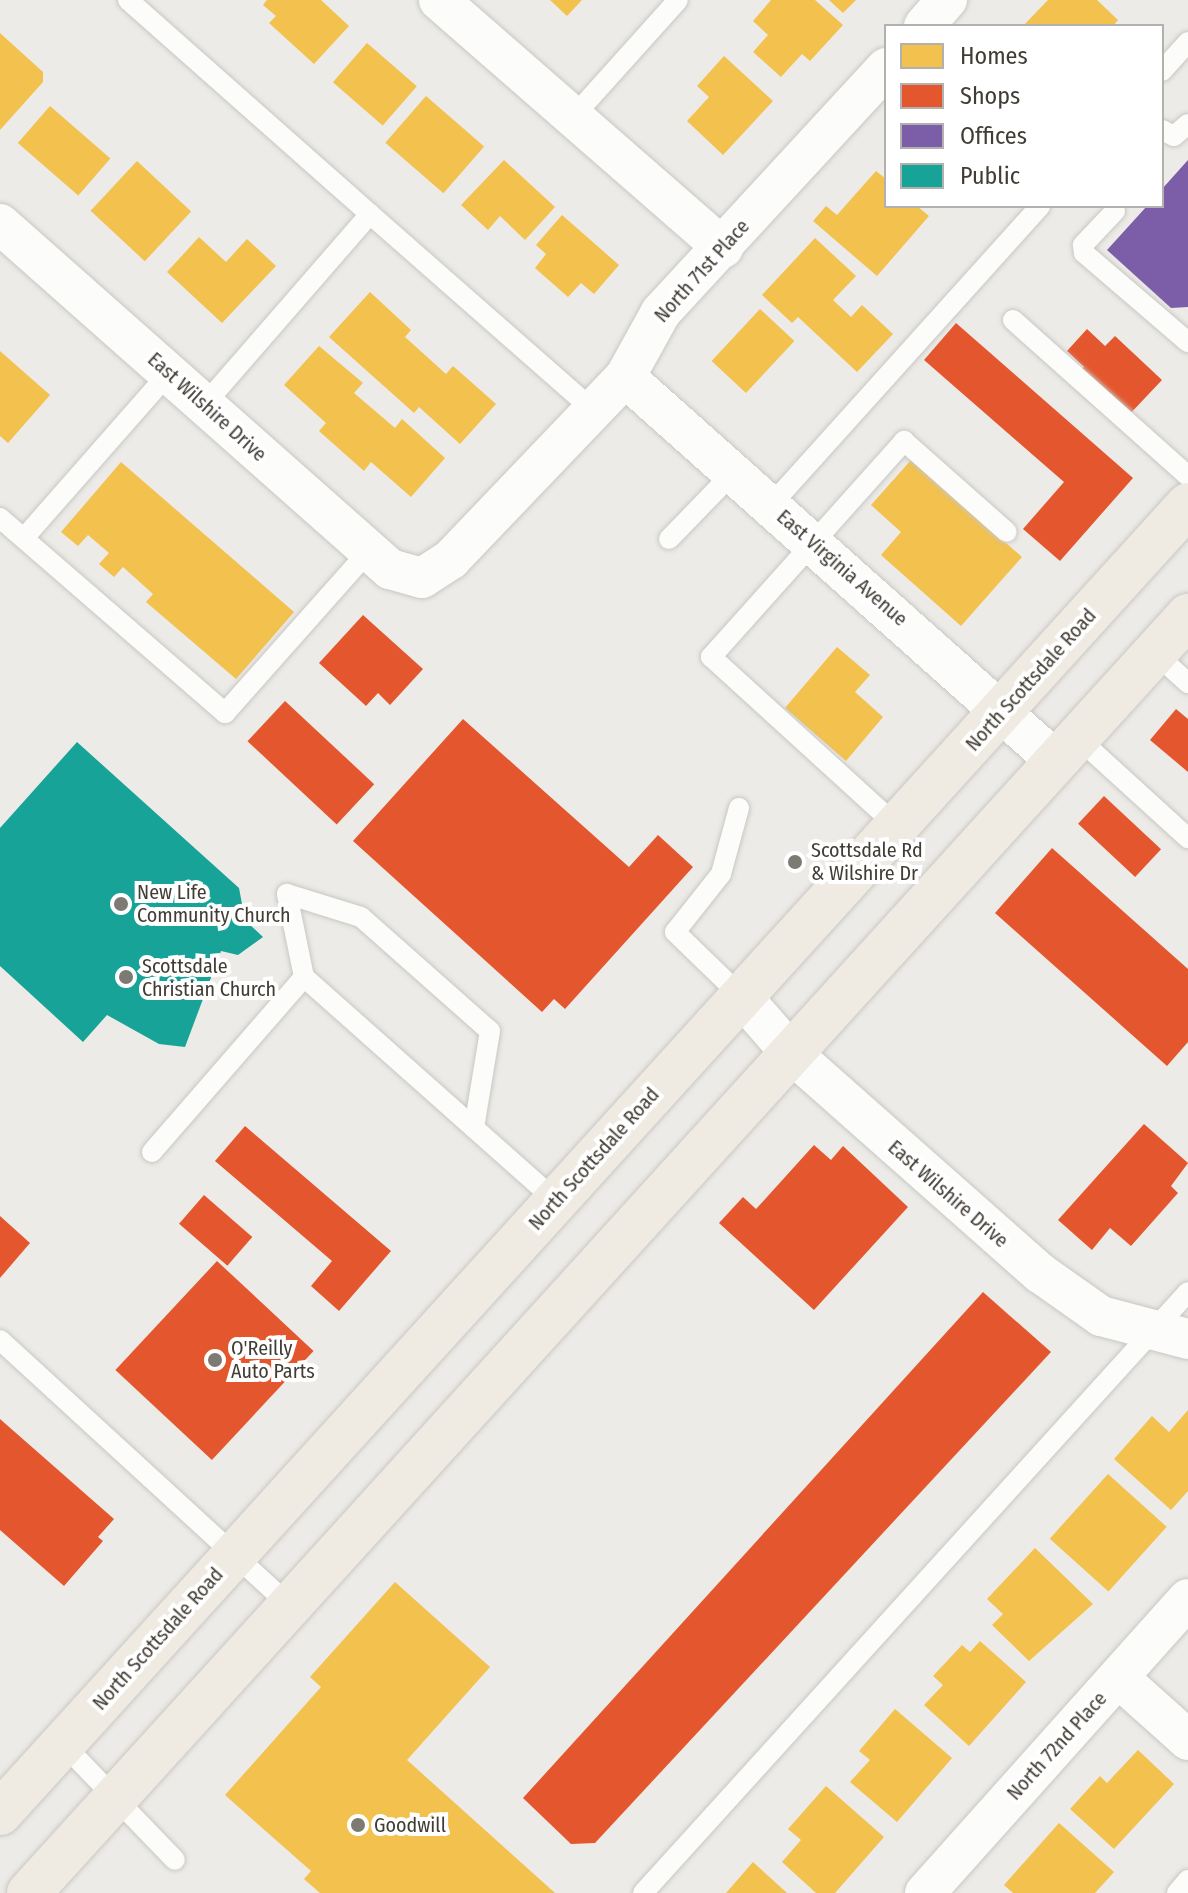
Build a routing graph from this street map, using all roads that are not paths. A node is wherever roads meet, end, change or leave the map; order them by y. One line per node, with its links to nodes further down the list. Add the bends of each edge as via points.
1 (128, 0): 14 (lane)
2 (439, 0): 9 (street)
3 (678, 0): 9 (lane)
4 (947, 0): 5 (street)
5 (926, 24)
6 (1188, 42): 7 (lane)
7 (1164, 69)
8 (884, 70): 16 (street, North 71st Place)
9 (573, 117): 16 (street)
10 (1188, 124): 11 (lane, via 1174,136)
11 (1164, 131)
12 (1038, 208): 25 (lane)
13 (1115, 211): 18 (lane, via 1083,245 1084,253)
14 (370, 214): 21 (lane); 22 (lane)
15 (0, 224): 19 (street, East Wilshire Drive)
16 (723, 248): 20 (street, North 71st Place, via 661,312)
17 (1013, 320): 24 (lane)
18 (1188, 342)
19 (169, 373): 21 (street, East Wilshire Drive); 29 (lane)
20 (625, 377): 22 (street, North 71st Place); 23 (street, East Virginia Avenue)
21 (204, 405): 32 (street, East Wilshire Drive)
22 (594, 411): 33 (street, North 71st Place, via 451,559)
23 (734, 472): 25 (street, East Virginia Avenue); 30 (lane)
24 (1188, 476)
25 (771, 505): 31 (street, East Virginia Avenue)
26 (1188, 505): 36 (main road, North Scottsdale Road)
27 (0, 518): 29 (lane)
28 (1007, 532): 31 (lane, via 904,441)
29 (24, 538): 32 (lane, via 225,713)
30 (669, 539)
31 (811, 540): 36 (street, East Virginia Avenue); 39 (lane, via 711,657)
32 (369, 551): 33 (street, East Wilshire Drive, via 390,569)
33 (422, 578)
34 (1177, 635): 35 (lane); 37 (main road)
35 (1188, 683)
36 (1002, 711): 37 (street, East Virginia Avenue); 39 (main road, North Scottsdale Road)
37 (1067, 750): 40 (lane); 43 (main road)
38 (739, 808): 42 (lane, via 721,874 675,932)
39 (898, 827): 42 (main road, North Scottsdale Road)
40 (1188, 838)
41 (304, 977): 44 (lane); 44 (lane, via 287,894 361,917 490,1031); 45 (lane)
42 (742, 997): 43 (street, East Wilshire Drive); 46 (main road, North Scottsdale Road)
43 (790, 1052): 48 (street, East Wilshire Drive, via 1040,1273 1101,1316); 52 (main road)
44 (474, 1128): 46 (lane)
45 (152, 1152)
46 (556, 1201): 50 (main road, North Scottsdale Road)
47 (1188, 1292): 48 (lane)
48 (1170, 1336): 61 (lane)
49 (0, 1340): 50 (lane)
50 (234, 1555): 52 (lane); 55 (main road, North Scottsdale Road)
51 (1188, 1599): 53 (street, North 72nd Place)
52 (289, 1605): 56 (main road)
53 (1119, 1678): 54 (street); 62 (street, North 72nd Place)
54 (1188, 1740)
55 (63, 1744): 56 (lane); 57 (main road, North Scottsdale Road)
56 (116, 1797): 58 (lane); 60 (main road)
57 (0, 1813)
58 (175, 1860)
59 (1188, 1880): 63 (lane)
60 (29, 1893)
61 (643, 1893)
62 (925, 1893)
63 (1177, 1893)

